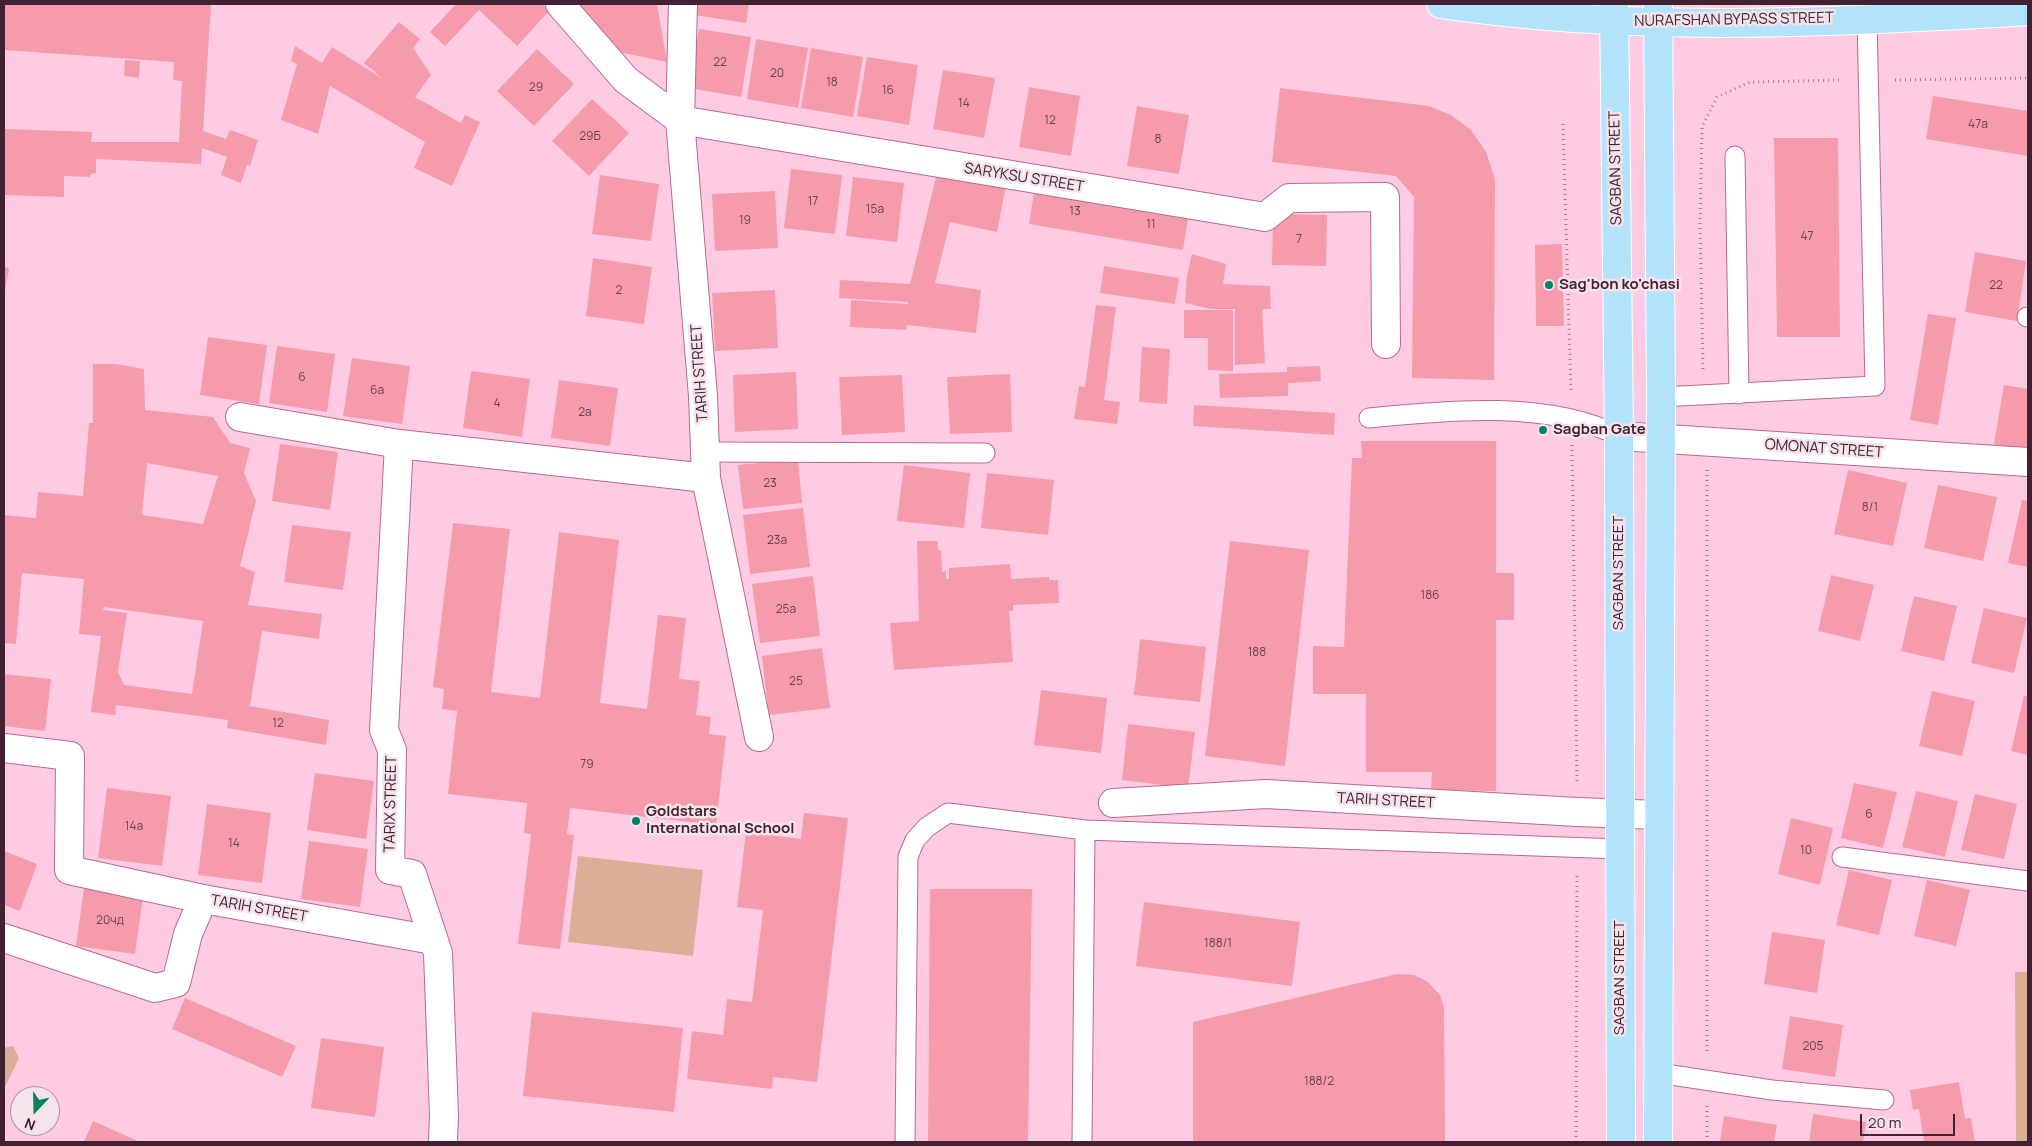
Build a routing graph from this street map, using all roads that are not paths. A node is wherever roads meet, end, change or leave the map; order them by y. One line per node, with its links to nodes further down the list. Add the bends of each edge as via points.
1 (560, 4): 8 (street, SARYKSU STREET, via 626,80)
2 (683, 4): 8 (street, TARIH STREET)
3 (1441, 4): 5 (main road, NURAFSHAN BYPASS STREET, via 1516,14)
4 (2028, 10): 7 (main road, NURAFSHAN BYPASS STREET)
5 (1614, 13): 6 (main road, NURAFSHAN BYPASS STREET); 15 (main road, SAGBAN STREET)
6 (1658, 14): 7 (main road, NURAFSHAN BYPASS STREET, via 1748,23); 12 (main road)
7 (1867, 18): 11 (lane, via 1875,386)
8 (680, 120): 10 (street, SARYKSU STREET, via 1265,216 1288,198 1385,197); 20 (street, TARIH STREET, via 703,396)
9 (1735, 156): 11 (lane)
10 (1386, 344)
11 (1739, 394): 12 (lane)
12 (1661, 397): 16 (main road)
13 (240, 417): 17 (street)
14 (1369, 418): 15 (lane, via 1440,410 1534,413 1598,426)
15 (1619, 436): 16 (street, OMONAT STREET); 24 (main road, SAGBAN STREET)
16 (1660, 439): 19 (street, OMONAT STREET); 25 (main road)
17 (399, 444): 20 (street); 32 (street, TARIX STREET, via 384,730 392,750 390,870 412,874)
18 (985, 453): 20 (lane)
19 (2028, 462)
20 (705, 465): 21 (street, TARIH STREET)
21 (759, 737)
22 (4, 748): 30 (street, via 70,756 69,870)
23 (1113, 803): 24 (street, TARIH STREET, via 1266,794)
24 (1619, 814): 25 (street, TARIH STREET); 27 (main road, SAGBAN STREET)
25 (1659, 815): 33 (main road)
26 (1085, 830): 27 (lane, via 1577,850); 36 (lane, via 948,813 927,826 915,840 908,857); 37 (lane)
27 (1620, 849): 38 (main road, SAGBAN STREET)
28 (1842, 857): 29 (lane)
29 (2028, 881)
30 (203, 899): 31 (street, TARIH STREET, via 188,934 176,983 155,988); 32 (street, TARIH STREET)
31 (4, 938)
32 (433, 940): 35 (street, TARIX STREET, via 438,953)
33 (1658, 1073): 34 (lane, via 1772,1090); 39 (main road)
34 (1884, 1100)
35 (443, 1142)
36 (905, 1142)
37 (1082, 1142)
38 (1621, 1142)
39 (1658, 1142)

